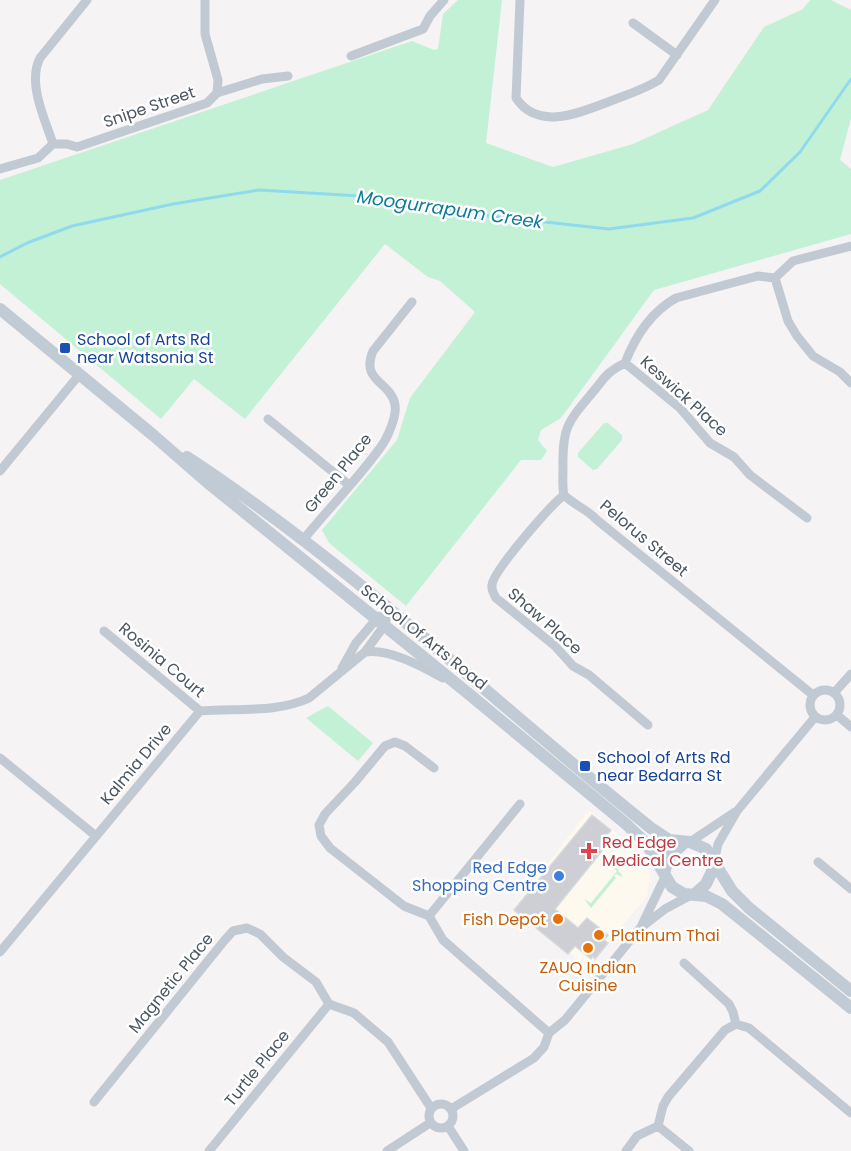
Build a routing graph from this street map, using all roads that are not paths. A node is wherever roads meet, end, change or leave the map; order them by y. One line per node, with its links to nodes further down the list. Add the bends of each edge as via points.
1 (87, 0): 11 (street, via 35,68 34,82)
2 (205, 0): 10 (street, Snipe Street, via 205,33)
3 (444, 0): 8 (street, via 423,29)
4 (520, 0): 7 (street, via 516,98 522,107 534,113 572,116 646,87 659,80)
5 (715, 0): 7 (street)
6 (633, 24): 7 (street)
7 (677, 55)
8 (351, 56)
9 (288, 76): 10 (street, via 262,79)
10 (218, 93): 11 (street, Snipe Street, via 207,103 77,147)
11 (53, 144): 12 (street, via 38,158)
12 (0, 169)
13 (851, 246): 14 (street, via 794,261)
14 (775, 278): 17 (street, via 758,276 676,298 664,305 637,335); 19 (street, via 788,321 797,336 813,357)
15 (412, 302): 23 (street, Green Place, via 369,360 369,370 396,406 382,446)
16 (0, 309): 18 (street, School Of Arts Road)
17 (625, 363): 24 (street, via 602,379 567,427 562,447); 25 (street, Keswick Place, via 680,408 710,443 734,457 750,475)
18 (79, 375): 21 (street, School Of Arts Road); 22 (street)
19 (851, 383)
20 (268, 419): 23 (street)
21 (153, 435): 26 (street, School Of Arts Road); 28 (street, School Of Arts Road)
22 (0, 471)
23 (349, 485): 26 (street, Green Place)
24 (564, 495): 35 (street, Pelorus Street, via 589,511); 39 (street, Shaw Place, via 515,550 491,587 496,598 555,646 573,666)
25 (807, 518)
26 (303, 540): 27 (street, School Of Arts Road)
27 (390, 609): 28 (street); 46 (street, School Of Arts Road, via 651,828 669,840)
28 (380, 623): 30 (street); 31 (street, via 356,644); 33 (street, School Of Arts Road)
29 (105, 631): 36 (street, Rosinia Court)
30 (365, 652): 31 (street); 33 (street, via 413,663)
31 (339, 673): 36 (street, via 299,703)
32 (851, 674): 34 (street)
33 (464, 690): 49 (street, School Of Arts Road, via 634,832 651,850)
34 (834, 693): 35 (street, via 821,690); 37 (street, via 840,701)
35 (813, 696): 38 (street, via 810,710)
36 (200, 711): 45 (street, Kalmia Drive)
37 (837, 715): 38 (street, via 829,720); 40 (street)
38 (815, 717): 44 (street)
39 (648, 725)
40 (851, 727)
41 (0, 758): 45 (street)
42 (434, 768): 52 (street, via 405,746 395,742 385,746 319,825 330,848 404,906)
43 (520, 804): 52 (street)
44 (737, 811): 46 (street); 48 (street, via 718,844)
45 (96, 836): 54 (street, Kalmia Drive)
46 (687, 843): 48 (street, via 706,849); 49 (street, via 669,858)
47 (818, 862): 50 (street)
48 (714, 864): 51 (street, via 706,884); 56 (street, via 749,908)
49 (664, 875): 51 (street, via 677,891); 53 (street)
50 (851, 889)
51 (693, 895): 53 (street); 58 (street, via 722,904)
52 (429, 916): 60 (street, via 443,940)
53 (641, 927): 60 (street, via 565,1020)
54 (0, 952)
55 (684, 963): 59 (street, via 729,1004)
56 (851, 991)
57 (328, 1004): 61 (street, Magnetic Place, via 316,982 260,934 247,928 233,931); 62 (street, via 354,1013 387,1042); 68 (street, Turtle Place)
58 (851, 1008)
59 (736, 1024): 64 (street, via 749,1028); 67 (street, via 725,1030 668,1097)
60 (549, 1033): 63 (street, via 534,1058)
61 (94, 1102)
62 (431, 1108): 63 (street, via 440,1104); 65 (street)
63 (451, 1109): 66 (street)
64 (851, 1113)
65 (430, 1123): 66 (street, via 439,1128); 69 (street)
66 (448, 1126): 70 (street)
67 (658, 1126): 71 (street, via 637,1136); 72 (street)
68 (209, 1151)
69 (387, 1151)
70 (464, 1151)
71 (626, 1151)
72 (689, 1151)

